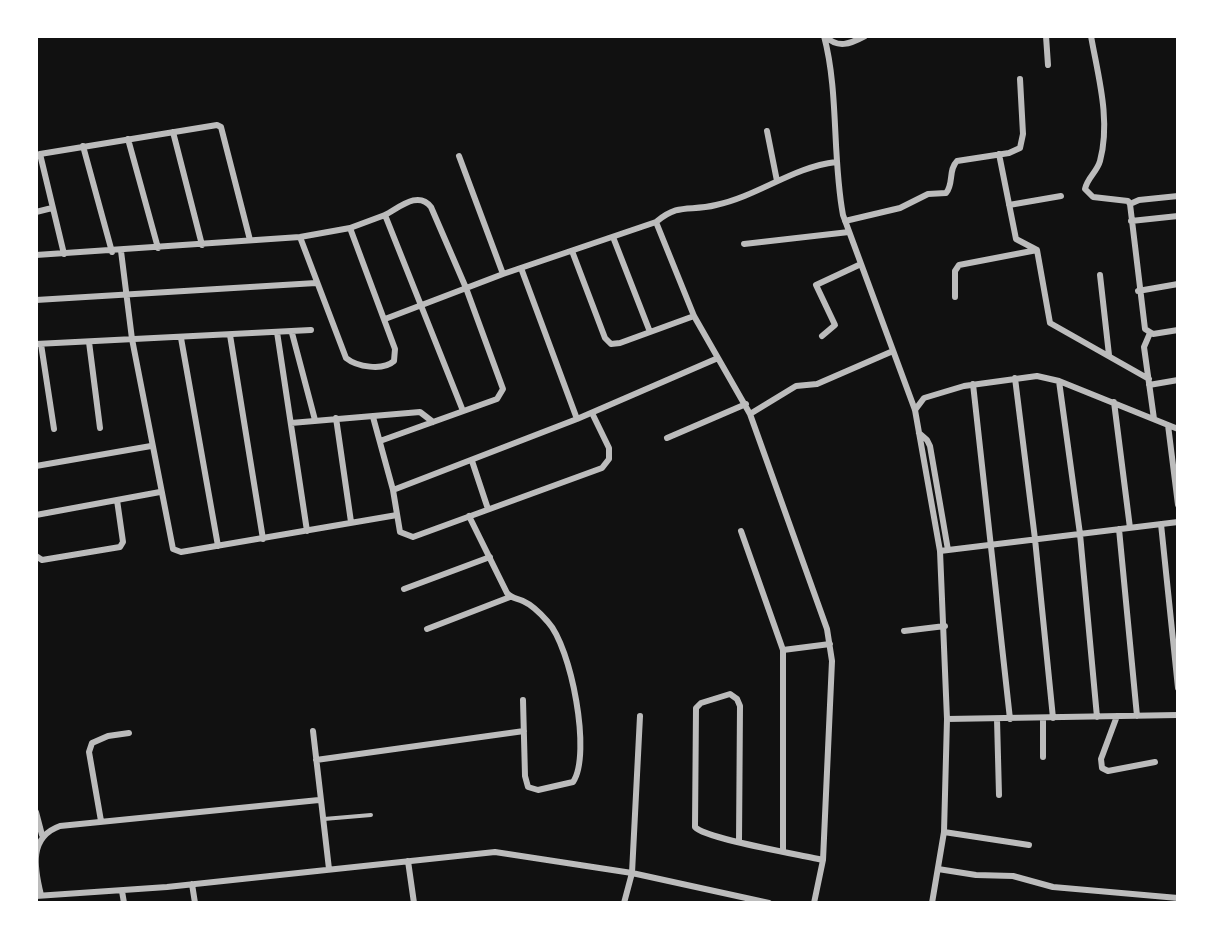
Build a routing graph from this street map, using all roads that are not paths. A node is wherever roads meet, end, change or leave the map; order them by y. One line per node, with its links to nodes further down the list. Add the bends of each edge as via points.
1 (825, 36): 2 (street, via 841,45); 13 (street)
2 (865, 36)
3 (1046, 36): 5 (street)
4 (1091, 36): 17 (street, via 1104,131 1100,161 1085,189 1093,197)
5 (1048, 65)
6 (1020, 79): 11 (street, via 1022,145 1016,151)
7 (767, 131): 14 (street)
8 (173, 132): 9 (street); 30 (street, via 221,127); 32 (street)
9 (128, 139): 10 (street); 33 (street)
10 (83, 146): 19 (street, via 40,154); 37 (street)
11 (999, 154): 18 (street); 23 (street, via 957,161 946,193 928,194 900,208)
12 (459, 156): 42 (street)
13 (836, 162): 14 (street, via 808,166); 23 (street)
14 (777, 181): 25 (street, via 718,205 674,209)
15 (1178, 195): 17 (street)
16 (1061, 196): 18 (street)
17 (1130, 204): 24 (street)
18 (1009, 205): 34 (street, via 1017,241)
19 (52, 208): 20 (street); 38 (street)
20 (36, 212)
21 (385, 215): 26 (street); 46 (street, via 415,200 428,203); 51 (street)
22 (1178, 216): 24 (street)
23 (845, 221): 27 (street)
24 (1131, 221): 47 (street)
25 (656, 222): 29 (street); 52 (street)
26 (350, 228): 28 (street); 53 (street)
27 (849, 232): 31 (street); 40 (street)
28 (300, 237): 30 (street); 44 (street)
29 (613, 237): 36 (street); 57 (street)
30 (250, 240): 32 (street)
31 (744, 244)
32 (202, 245): 33 (street)
33 (158, 248): 35 (street)
34 (1037, 250): 49 (street, via 959,265 955,271); 67 (street, via 1050,322)
35 (121, 251): 37 (street); 48 (street)
36 (572, 251): 41 (street); 57 (street, via 608,341 620,343)
37 (112, 252): 38 (street)
38 (64, 254): 39 (street)
39 (36, 255)
40 (861, 264): 61 (street, via 816,285 835,325); 66 (street)
41 (521, 268): 42 (street); 82 (street)
42 (503, 274): 46 (street)
43 (1100, 275): 67 (street)
44 (316, 283): 48 (street); 53 (street, via 351,362 383,367 394,361 395,349)
45 (1178, 284): 47 (street)
46 (466, 288): 51 (street); 77 (street, via 503,389 497,399)
47 (1138, 291): 59 (street, via 1143,324)
48 (126, 294): 50 (street); 63 (street)
49 (955, 297)
50 (36, 300)
51 (421, 305): 53 (street); 77 (street)
52 (694, 316): 57 (street); 68 (street)
53 (385, 319)
54 (311, 330): 58 (street)
55 (1178, 330): 59 (street)
56 (277, 332): 58 (street); 60 (street); 86 (street)
57 (650, 332)
58 (292, 333): 84 (street)
59 (1150, 333): 72 (street, via 1144,346)
60 (230, 335): 62 (street); 113 (street)
61 (822, 336)
62 (182, 338): 63 (street); 116 (street)
63 (132, 339): 64 (street); 94 (street)
64 (89, 342): 65 (street); 88 (street)
65 (39, 344): 89 (street)
66 (893, 351): 76 (street); 79 (street, via 817,384 796,386)
67 (1109, 356): 72 (street)
68 (718, 358): 75 (street); 78 (street)
69 (1015, 378): 71 (street, via 1036,376); 73 (street); 114 (street)
70 (1178, 380): 72 (street)
71 (1059, 381): 74 (street); 112 (street)
72 (1149, 382): 83 (street)
73 (973, 384): 76 (street, via 924,398); 115 (street)
74 (1114, 402): 83 (street); 108 (street)
75 (746, 405): 79 (street); 92 (street)
76 (915, 410): 91 (street)
77 (463, 411): 85 (street)
78 (592, 413): 82 (street); 101 (street, via 609,448 607,464)
79 (750, 414): 126 (street)
80 (373, 417): 81 (street); 85 (street, via 420,412); 93 (street)
81 (336, 418): 84 (street); 105 (street)
82 (577, 419): 95 (street)
83 (1154, 419): 87 (street)
84 (315, 420): 86 (street)
85 (434, 422): 93 (street)
86 (291, 423): 110 (street)
87 (1168, 425): 90 (street); 100 (street)
88 (100, 428)
89 (54, 429)
90 (1178, 429)
91 (919, 433): 117 (street, via 930,446); 118 (street)
92 (667, 438)
93 (380, 441): 97 (street)
94 (151, 446): 96 (street); 98 (street)
95 (472, 461): 97 (street); 101 (street)
96 (36, 466)
97 (393, 490): 103 (street)
98 (160, 492): 99 (street); 116 (street, via 173,549 181,552)
99 (117, 500): 102 (street); 119 (street, via 123,542 120,547 42,560)
100 (1178, 505)
101 (488, 509): 104 (street)
102 (36, 515)
103 (397, 515): 104 (street, via 400,532 413,537); 105 (street)
104 (470, 516): 120 (street)
105 (351, 522): 110 (street)
106 (1178, 522): 107 (street)
107 (1161, 524): 108 (street); 128 (street)
108 (1130, 528): 109 (street)
109 (1119, 529): 112 (street); 133 (street)
110 (307, 531): 113 (street)
111 (741, 531): 127 (street)
112 (1080, 534): 114 (street); 134 (street)
113 (263, 539): 116 (street)
114 (1035, 539): 115 (street); 136 (street)
115 (991, 544): 117 (street); 139 (street)
116 (218, 546)
117 (948, 550): 118 (street)
118 (940, 551): 123 (street)
119 (36, 556)
120 (490, 557): 121 (street); 122 (street)
121 (404, 589)
122 (510, 597): 124 (street); 141 (street, via 523,601 550,623 569,664 579,719 579,769 573,782 538,790 528,787)
123 (945, 626): 125 (street); 137 (street)
124 (427, 629)
125 (904, 631)
126 (830, 644): 127 (street); 157 (street)
127 (783, 650): 156 (street)
128 (1178, 688)
129 (523, 700): 141 (street)
130 (1178, 715): 133 (street)
131 (640, 716): 161 (street)
132 (1117, 716): 133 (street); 134 (street); 145 (street, via 1101,759 1102,768 1108,771)
133 (1137, 716)
134 (1096, 717): 136 (street)
135 (1043, 718): 136 (street); 139 (street); 143 (street)
136 (1053, 718)
137 (947, 719): 138 (street); 152 (street)
138 (997, 719): 139 (street); 146 (street)
139 (1010, 719)
140 (313, 731): 144 (street)
141 (524, 731): 144 (street)
142 (129, 733): 151 (street, via 92,743 89,752)
143 (1043, 757)
144 (316, 760): 147 (street)
145 (1155, 762)
146 (999, 795)
147 (319, 800): 150 (street); 151 (street)
148 (36, 812): 153 (street)
149 (371, 815): 150 (lane)
150 (322, 819): 159 (street)
151 (101, 821): 153 (street, via 60,826)
152 (944, 832): 155 (street); 160 (street)
153 (42, 835): 162 (street, via 37,848)
154 (739, 842): 154 (street, via 700,832 694,824 695,712 701,703 730,694 740,706); 156 (street)
155 (1029, 845)
156 (783, 851): 157 (street)
157 (823, 860): 172 (street)
158 (408, 861): 159 (street); 161 (street, via 508,853); 169 (street)
159 (329, 869): 163 (street)
160 (938, 869): 166 (street, via 1013,876 1053,887); 173 (street)
161 (632, 873): 170 (street); 171 (street)
162 (37, 882): 165 (street)
163 (192, 884): 164 (street); 168 (street)
164 (122, 891): 165 (street); 167 (street)
165 (39, 895)
166 (1178, 898)
167 (124, 903)
168 (195, 903)
169 (414, 903)
170 (624, 903)
171 (769, 903)
172 (814, 903)
173 (932, 903)

